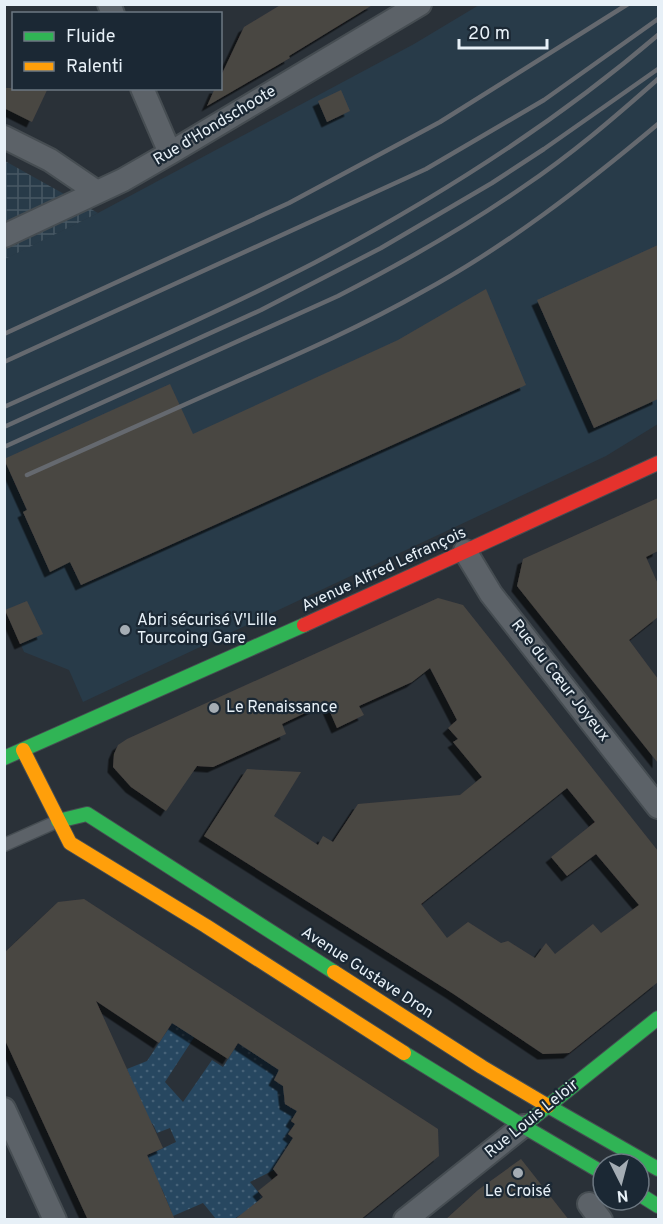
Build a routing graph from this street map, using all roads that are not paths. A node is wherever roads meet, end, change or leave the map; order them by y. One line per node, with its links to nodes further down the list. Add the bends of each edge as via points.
1 (420, 4): 4 (street, Rue d'Hondschoote)
2 (143, 90): 4 (street)
3 (4, 137): 5 (street, via 50,160)
4 (170, 153): 5 (street, Rue d'Hondschoote)
5 (97, 192): 6 (street, Rue d'Hondschoote)
6 (4, 236)
7 (658, 463): 8 (main road, Avenue Alfred Lefrançois)
8 (465, 551): 9 (main road, Avenue Alfred Lefrançois); 11 (street, Rue du Cœur Joyeux, via 491,594)
9 (23, 750): 10 (main road, Avenue Alfred Lefrançois); 12 (main road)
10 (4, 758)
11 (658, 807)
12 (58, 821): 13 (lane); 15 (main road, Avenue Gustave Dron, via 87,814); 17 (main road, via 70,843)
13 (4, 845)
14 (658, 1018): 15 (main road, Rue Louis Leloir)
15 (548, 1106): 17 (main road, Rue Louis Leloir); 19 (main road, Avenue Gustave Dron)
16 (4, 1109): 20 (street)
17 (523, 1126): 18 (main road); 21 (street, Rue Louis Leloir)
18 (591, 1166)
19 (658, 1169)
20 (55, 1220)
21 (405, 1220)

